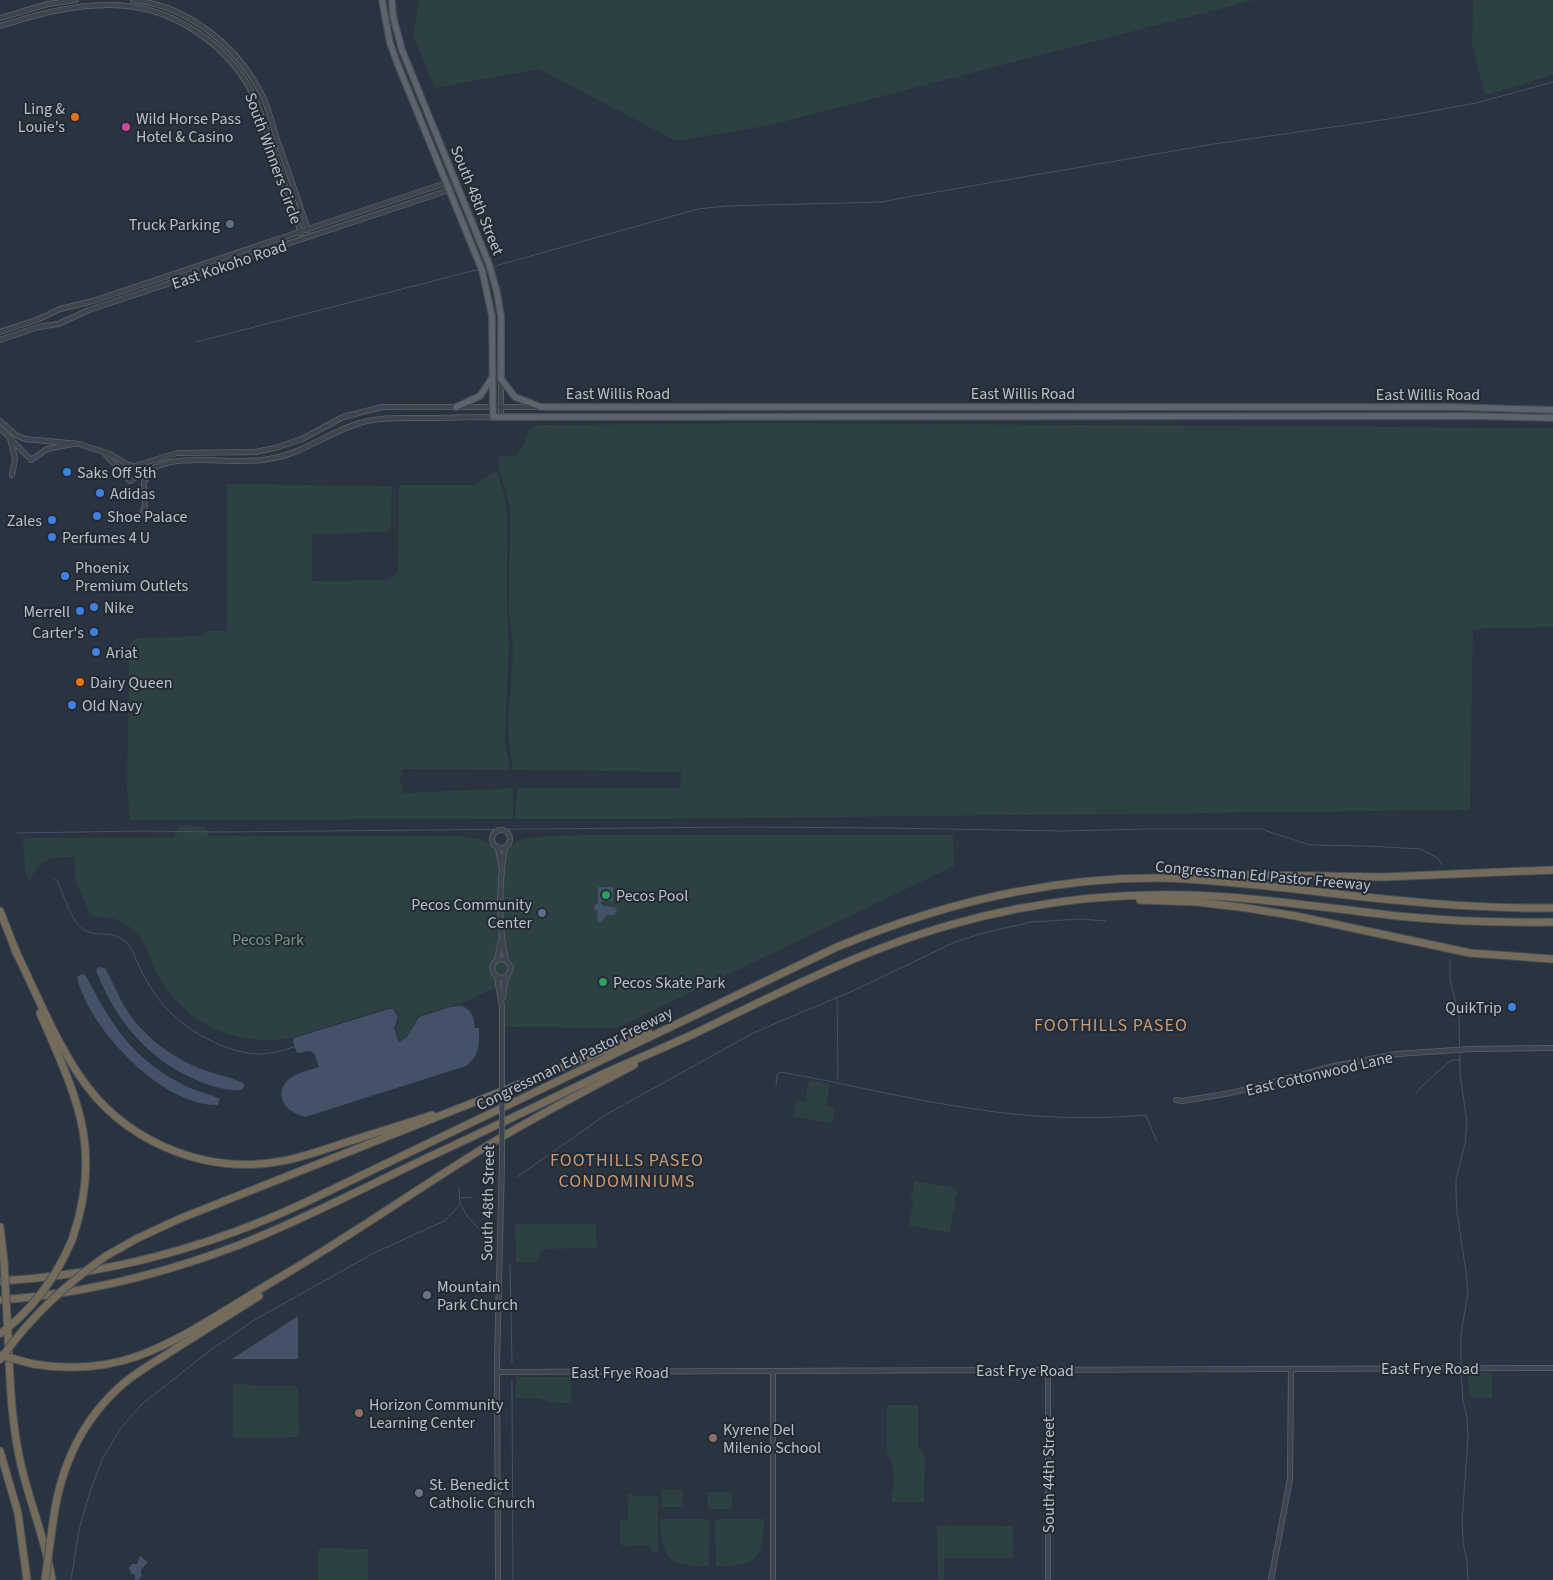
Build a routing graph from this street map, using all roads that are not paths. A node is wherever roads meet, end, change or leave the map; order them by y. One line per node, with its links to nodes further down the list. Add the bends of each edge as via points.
1 (72, 0): 2 (street); 7 (street); 8 (street)
2 (78, 0): 6 (street)
3 (133, 0): 14 (street, South Winners Circle, via 156,4 201,26 219,39 248,72 263,98)
4 (382, 0): 11 (main road, South 48th Street, via 390,43)
5 (392, 0): 10 (main road, South 48th Street, via 402,50)
6 (80, 7): 7 (street, South Winners Circle); 15 (street, South Winners Circle, via 110,5 160,14 197,32 228,58 257,103)
7 (72, 8): 9 (street, South Winners Circle)
8 (0, 18): 9 (street)
9 (1, 25)
10 (455, 180): 11 (street, East Kokoho Road); 12 (main road, South 48th Street)
11 (446, 182): 13 (main road, South 48th Street); 14 (street, East Kokoho Road)
12 (458, 187): 13 (street, East Kokoho Road); 25 (main road, South 48th Street, via 497,292 501,316)
13 (449, 190): 16 (street, East Kokoho Road); 24 (main road, South 48th Street, via 482,270 488,294 493,333)
14 (308, 229): 15 (street, East Kokoho Road); 16 (street, South Winners Circle)
15 (300, 232): 17 (street, South Winners Circle); 18 (street, East Kokoho Road)
16 (310, 236): 17 (street, East Kokoho Road)
17 (303, 239): 19 (street, East Kokoho Road)
18 (145, 284): 19 (street); 20 (street, East Kokoho Road, via 60,309)
19 (148, 291): 21 (street, East Kokoho Road)
20 (39, 319): 21 (street); 22 (street, East Kokoho Road)
21 (42, 327): 23 (street, East Kokoho Road)
22 (0, 332)
23 (0, 340)
24 (493, 376): 27 (main road, via 480,396); 28 (main road, South 48th Street)
25 (502, 379): 29 (street, South 48th Street); 30 (main road, via 515,397)
26 (398, 407): 27 (street, East Willis Road); 34 (street); 40 (street, East Willis Road, via 382,407 349,415)
27 (456, 407): 28 (street, East Willis Road)
28 (493, 407): 29 (street, East Willis Road); 35 (main road, South 48th Street)
29 (501, 407): 30 (street, East Willis Road); 36 (street, South 48th Street)
30 (541, 407): 31 (main road, East Willis Road)
31 (973, 407): 32 (main road, East Willis Road); 33 (main road)
32 (1553, 410)
33 (974, 416): 36 (main road, East Willis Road); 37 (main road, East Willis Road)
34 (398, 418): 35 (street); 42 (street, via 359,423)
35 (493, 418): 36 (main road, East Willis Road)
36 (501, 418)
37 (1553, 418)
38 (0, 421): 41 (street, East Willis Road, via 16,435 32,441)
39 (1, 429): 41 (street, via 31,460 47,449); 45 (street, via 9,437 14,452)
40 (302, 439): 42 (street); 43 (street, East Willis Road, via 261,451 171,454 134,466)
41 (79, 444): 43 (street, East Willis Road)
42 (306, 448): 44 (street, via 261,461 189,460)
43 (103, 452): 44 (street, via 130,481)
44 (156, 466): 46 (street, via 144,482)
45 (12, 475)
46 (142, 514)
47 (498, 848): 48 (street); 48 (street, via 493,844 493,836 502,830 508,832 511,840); 50 (street)
48 (505, 848): 50 (street)
49 (1553, 870): 51 (highway, via 1383,877 1200,874)
50 (502, 871): 56 (street)
51 (1162, 878): 53 (highway, Congressman Ed Pastor Freeway, via 1436,904); 64 (highway, Congressman Ed Pastor Freeway, via 1045,887 931,912 837,947)
52 (1100, 898): 55 (highway, Congressman Ed Pastor Freeway, via 1216,896 1413,917); 58 (highway, via 1197,902 1247,908 1456,951); 65 (highway, Congressman Ed Pastor Freeway, via 1002,912 915,935 846,962)
53 (1549, 908)
54 (0, 911): 57 (highway)
55 (1549, 922)
56 (502, 937): 59 (street); 60 (street)
57 (15, 950): 67 (highway, via 66,1053 88,1088 132,1129 185,1155 227,1164 275,1162 307,1155); 73 (highway, bridge, via 72,1088 83,1127 85,1187 72,1240 59,1267 42,1293)
58 (1553, 959)
59 (506, 960): 60 (street); 61 (street, via 511,968)
60 (497, 961): 62 (street, via 492,969)
61 (506, 976): 62 (street); 63 (street, South 48th Street)
62 (497, 977): 63 (street, South 48th Street)
63 (502, 1007): 80 (street, South 48th Street, bridge)
64 (694, 1015): 67 (highway); 71 (highway, Congressman Ed Pastor Freeway, via 304,1203 235,1233 115,1268 49,1278)
65 (703, 1030): 70 (highway, via 513,1130); 72 (highway, Congressman Ed Pastor Freeway, via 238,1245 119,1282)
66 (1553, 1048): 68 (street, East Cottonwood Lane, via 1414,1052 1316,1070 1237,1092)
67 (477, 1100): 75 (highway, bridge, via 136,1239 106,1256 52,1299)
68 (1176, 1100)
69 (0, 1226): 84 (highway, bridge, via 16,1442)
70 (300, 1266): 74 (highway, bridge, via 182,1335 138,1356 80,1368 33,1364); 83 (highway, bridge, via 138,1373 108,1399 87,1424 71,1453 60,1484)
71 (0, 1281)
72 (0, 1300)
73 (0, 1334)
74 (0, 1355)
75 (0, 1360)
76 (1553, 1368): 77 (street, East Frye Road)
77 (1290, 1369): 78 (street, East Frye Road); 88 (street, via 1290,1479)
78 (1048, 1370): 79 (street, East Frye Road); 87 (street, South 44th Street)
79 (773, 1371): 80 (street, East Frye Road); 86 (street)
80 (498, 1372): 85 (street, South 48th Street)
81 (0, 1451): 82 (highway, via 15,1498)
82 (27, 1580)
83 (45, 1580)
84 (52, 1580)
85 (498, 1580)
86 (773, 1580)
87 (1048, 1580)
88 (1271, 1580)

